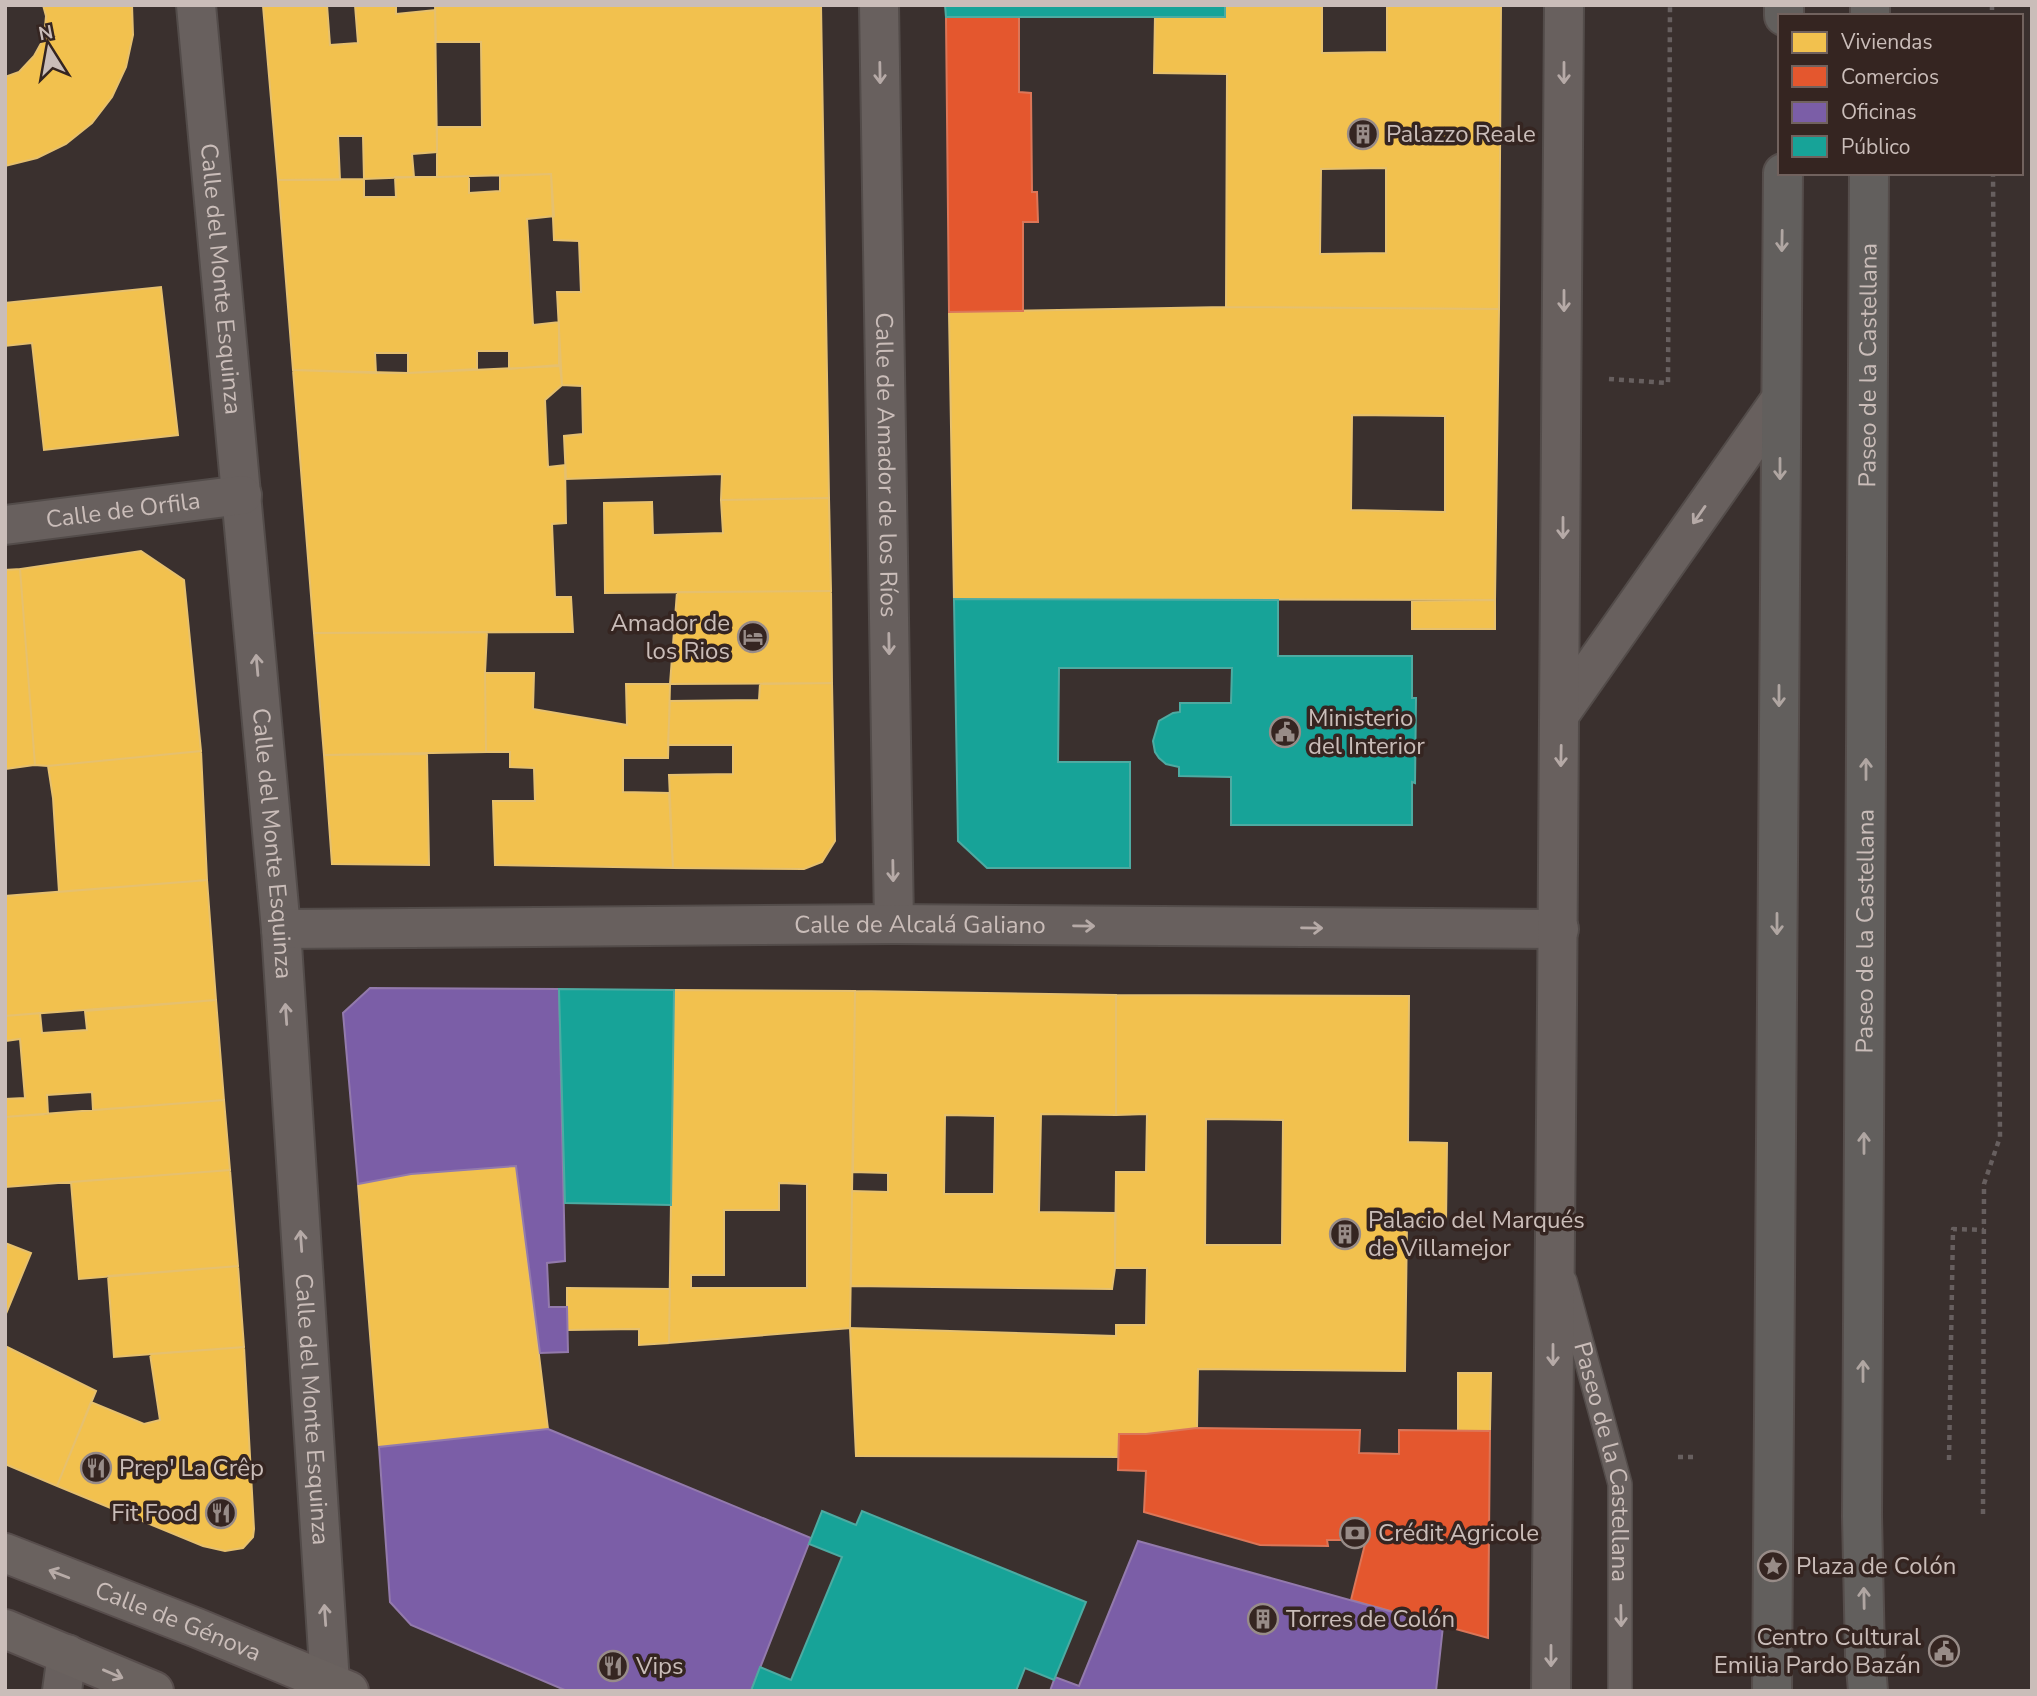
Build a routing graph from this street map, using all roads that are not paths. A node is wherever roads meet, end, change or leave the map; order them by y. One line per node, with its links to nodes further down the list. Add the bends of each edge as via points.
1 (196, 5): 7 (street, Calle del Monte Esquinza)
2 (879, 5): 10 (street, Calle de Amador de los Ríos, one-way to 10)
3 (1564, 5): 9 (street, Paseo de la Castellana, one-way to 9)
4 (1783, 175): 6 (highway, one-way to 6)
5 (1869, 175): 22 (highway, Paseo de la Castellana, one-way to 5, via 1862,1516)
6 (1781, 399): 9 (street, one-way to 9); 21 (highway, one-way to 21)
7 (242, 495): 8 (street, Calle de Orfila); 11 (street, Calle del Monte Esquinza, one-way to 7)
8 (5, 525)
9 (1562, 711): 12 (street, Paseo de la Castellana, one-way to 12)
10 (894, 924): 11 (street, Calle de Alcalá Galiano); 12 (street, Calle de Alcalá Galiano, one-way to 12)
11 (281, 929): 17 (street, Calle del Monte Esquinza, one-way to 11)
12 (1559, 929): 13 (street, Paseo de la Castellana)
13 (1554, 1237): 19 (street, Paseo de la Castellana, one-way to 19); 20 (lane, Paseo de la Castellana, one-way to 20, via 1619,1485)
14 (5, 1553): 17 (main road, Calle de Génova, one-way to 14)
15 (5, 1629): 16 (main road)
16 (64, 1672): 18 (main road, one-way to 18)
17 (339, 1687)
18 (154, 1691)
19 (1551, 1691)
20 (1620, 1691)
21 (1772, 1691)
22 (1868, 1691)

